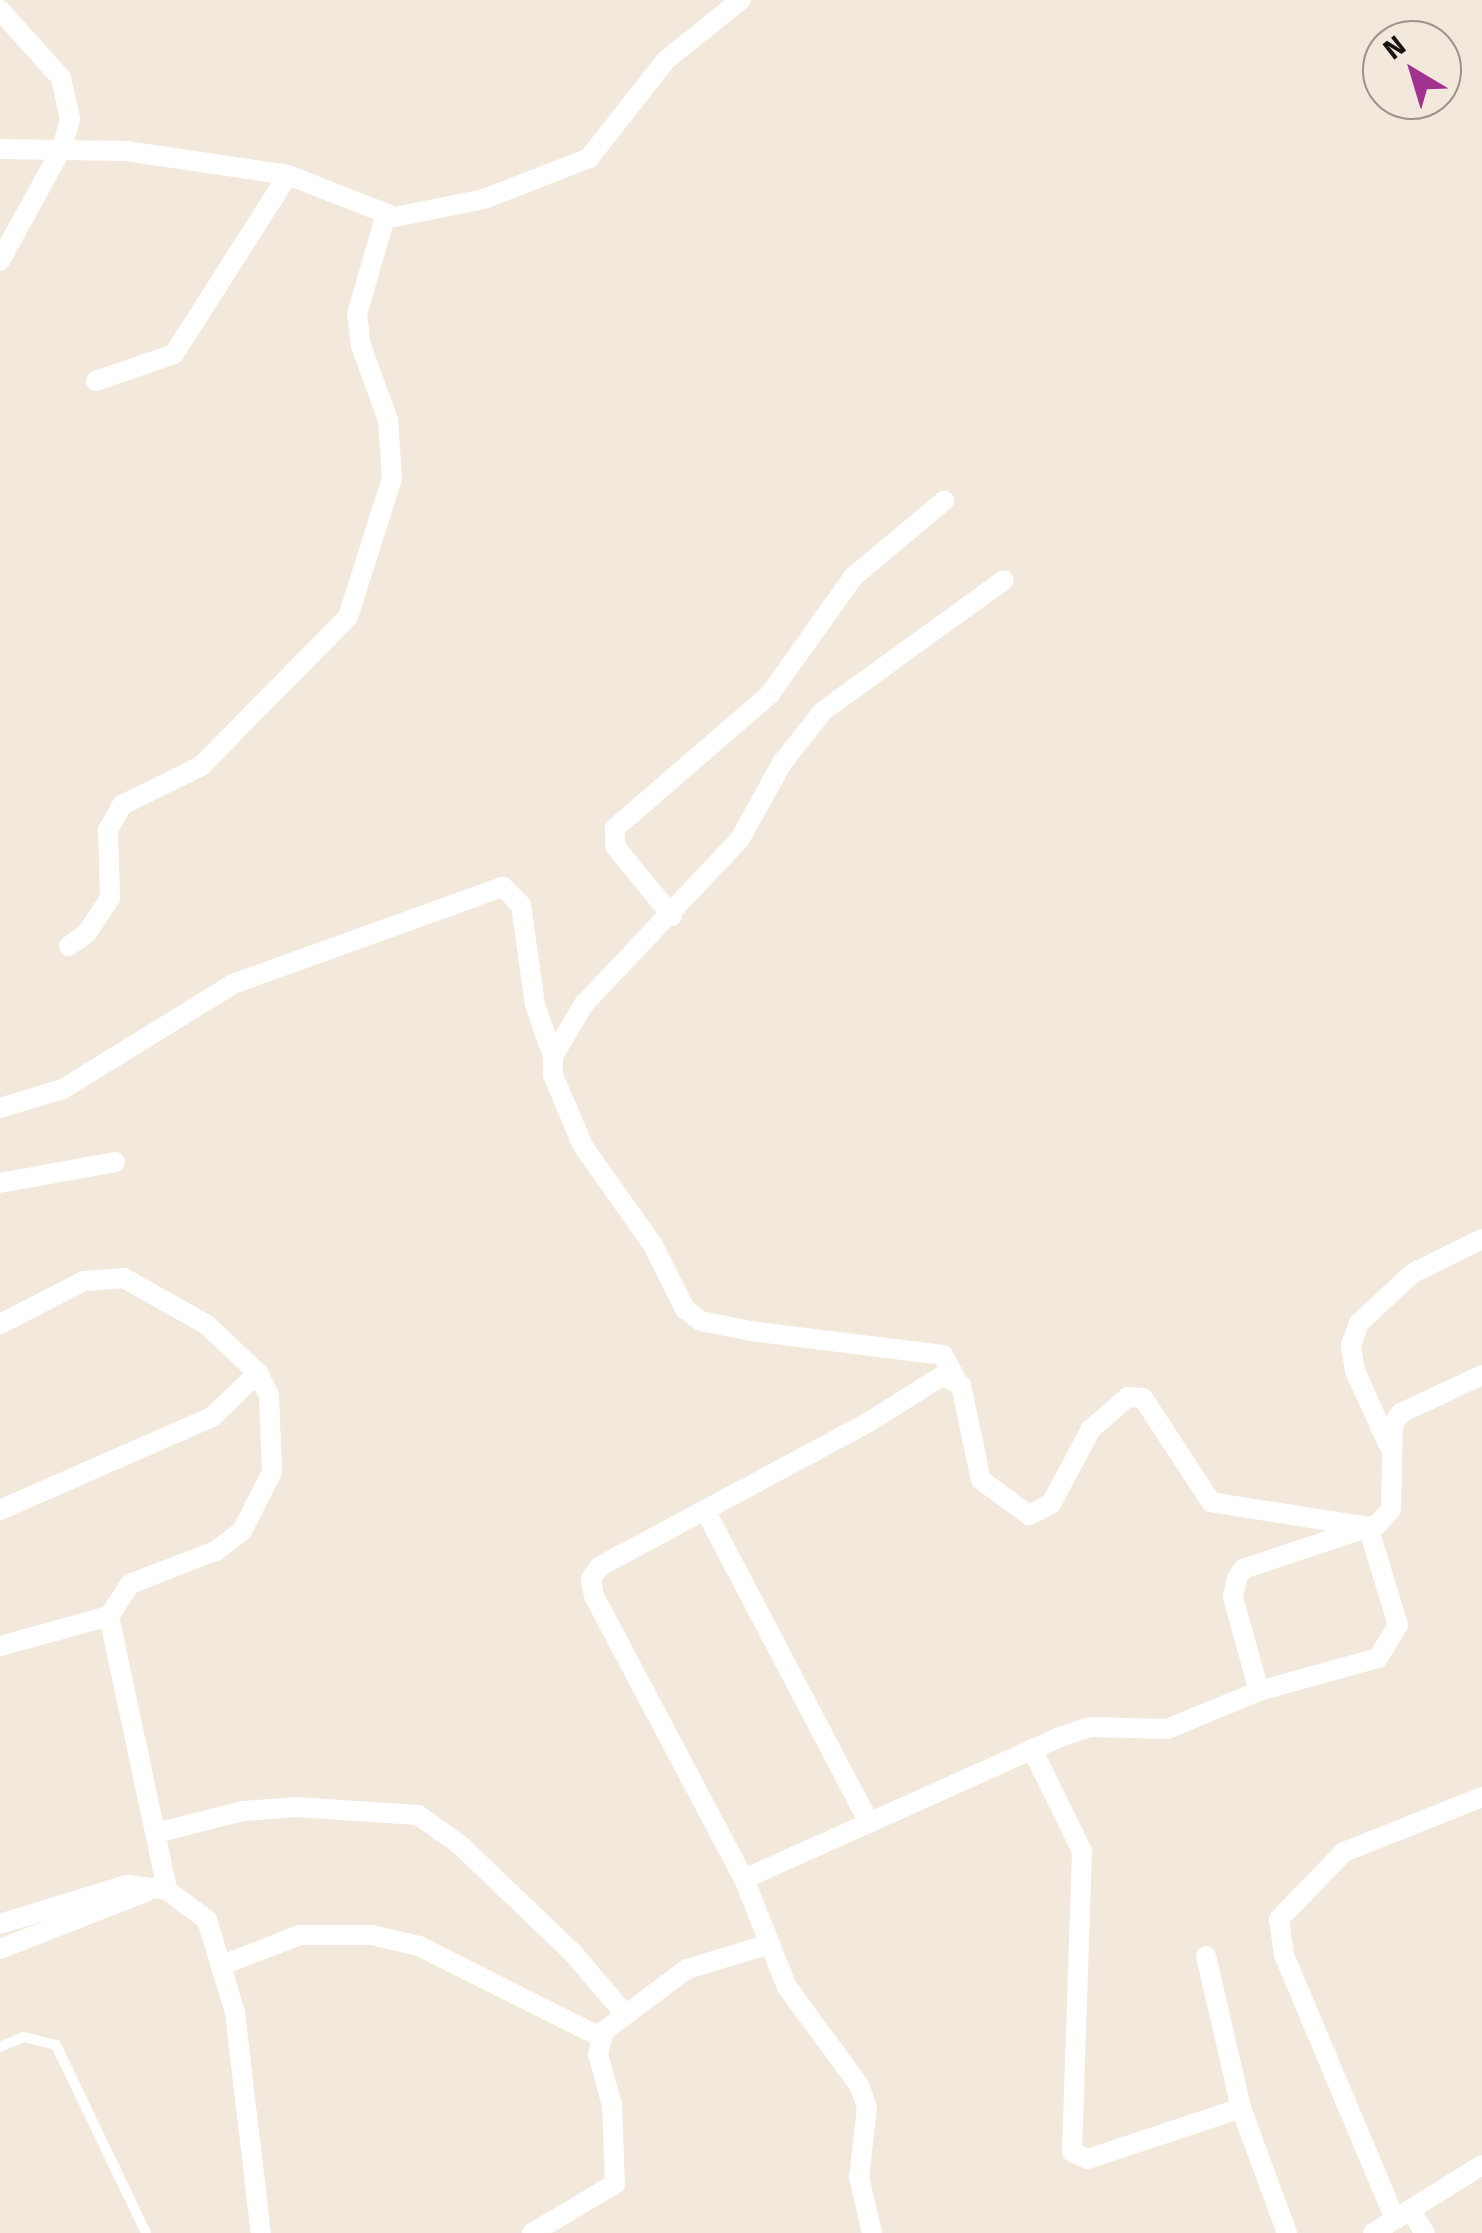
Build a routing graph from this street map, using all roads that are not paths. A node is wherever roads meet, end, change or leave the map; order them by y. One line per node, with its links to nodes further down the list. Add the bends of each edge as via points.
1 (742, 0): 6 (street, via 666,60 590,158 484,199)
2 (0, 10): 4 (street, via 61,78 70,118)
3 (0, 148): 4 (street)
4 (62, 148): 5 (street); 7 (street)
5 (288, 175): 6 (street); 8 (street, via 174,354)
6 (386, 214): 12 (street, via 357,314 388,420 392,478 348,617 202,766 122,805 108,830 110,898 88,933)
7 (0, 261)
8 (96, 381)
9 (944, 501): 11 (street, via 853,577 770,694 614,828 615,846)
10 (1004, 580): 11 (street, via 823,711 782,763 740,838)
11 (672, 916): 13 (street, via 584,1004)
12 (69, 946)
13 (552, 1056): 14 (street, via 535,1005 521,904 503,887 233,984 63,1089); 21 (street, via 583,1146 653,1245 685,1309 701,1321 751,1330 942,1355)
14 (0, 1108)
15 (116, 1162): 16 (street)
16 (0, 1183)
17 (1482, 1239): 22 (street, via 1413,1273 1359,1323 1351,1345 1355,1371)
18 (0, 1324): 19 (street, via 84,1281 124,1278 178,1303)
19 (258, 1373): 23 (street, via 212,1417); 26 (street, via 275,1439 258,1504 229,1542 130,1584)
20 (1482, 1376): 22 (street, via 1401,1414)
21 (956, 1379): 24 (street, via 934,1378 869,1422); 25 (street, via 982,1480 1029,1514 1051,1504 1091,1428 1128,1397 1142,1398 1211,1502)
22 (1388, 1444): 25 (street, via 1392,1509)
23 (0, 1510)
24 (705, 1510): 31 (street); 33 (street, via 600,1566 592,1579 594,1596)
25 (1368, 1527): 28 (street, via 1243,1569 1237,1578 1233,1597); 28 (street, via 1398,1625 1390,1647 1378,1658)
26 (108, 1616): 27 (street); 32 (street, via 122,1698)
27 (0, 1646)
28 (1259, 1691): 29 (street, via 1166,1729 1090,1727)
29 (1032, 1749): 31 (street); 43 (street, via 1082,1851 1072,2152 1088,2158)
30 (1482, 1797): 45 (street, via 1344,1852 1278,1919 1284,1955)
31 (868, 1821): 33 (street)
32 (160, 1832): 34 (street); 40 (street, via 242,1810 418,1815 460,1844 574,1953)
33 (744, 1879): 36 (street)
34 (158, 1891): 35 (street, via 127,1885 80,1894); 37 (street); 39 (street, via 208,1920)
35 (0, 1924)
36 (770, 1944): 40 (street, via 687,1969); 49 (street, via 803,2014 859,2085 868,2107 859,2177)
37 (0, 1950)
38 (1206, 1956): 43 (street)
39 (225, 1964): 41 (street, via 300,1935 372,1935 419,1946); 47 (street)
40 (625, 2014): 41 (street)
41 (600, 2036): 48 (street, via 615,2184)
42 (0, 2047): 46 (lane, via 24,2037 56,2045)
43 (1240, 2108): 50 (street)
44 (1482, 2165): 45 (street)
45 (1403, 2215): 51 (street); 52 (street)
46 (146, 2233)
47 (261, 2233)
48 (532, 2233)
49 (872, 2233)
50 (1287, 2233)
51 (1373, 2233)
52 (1425, 2233)

